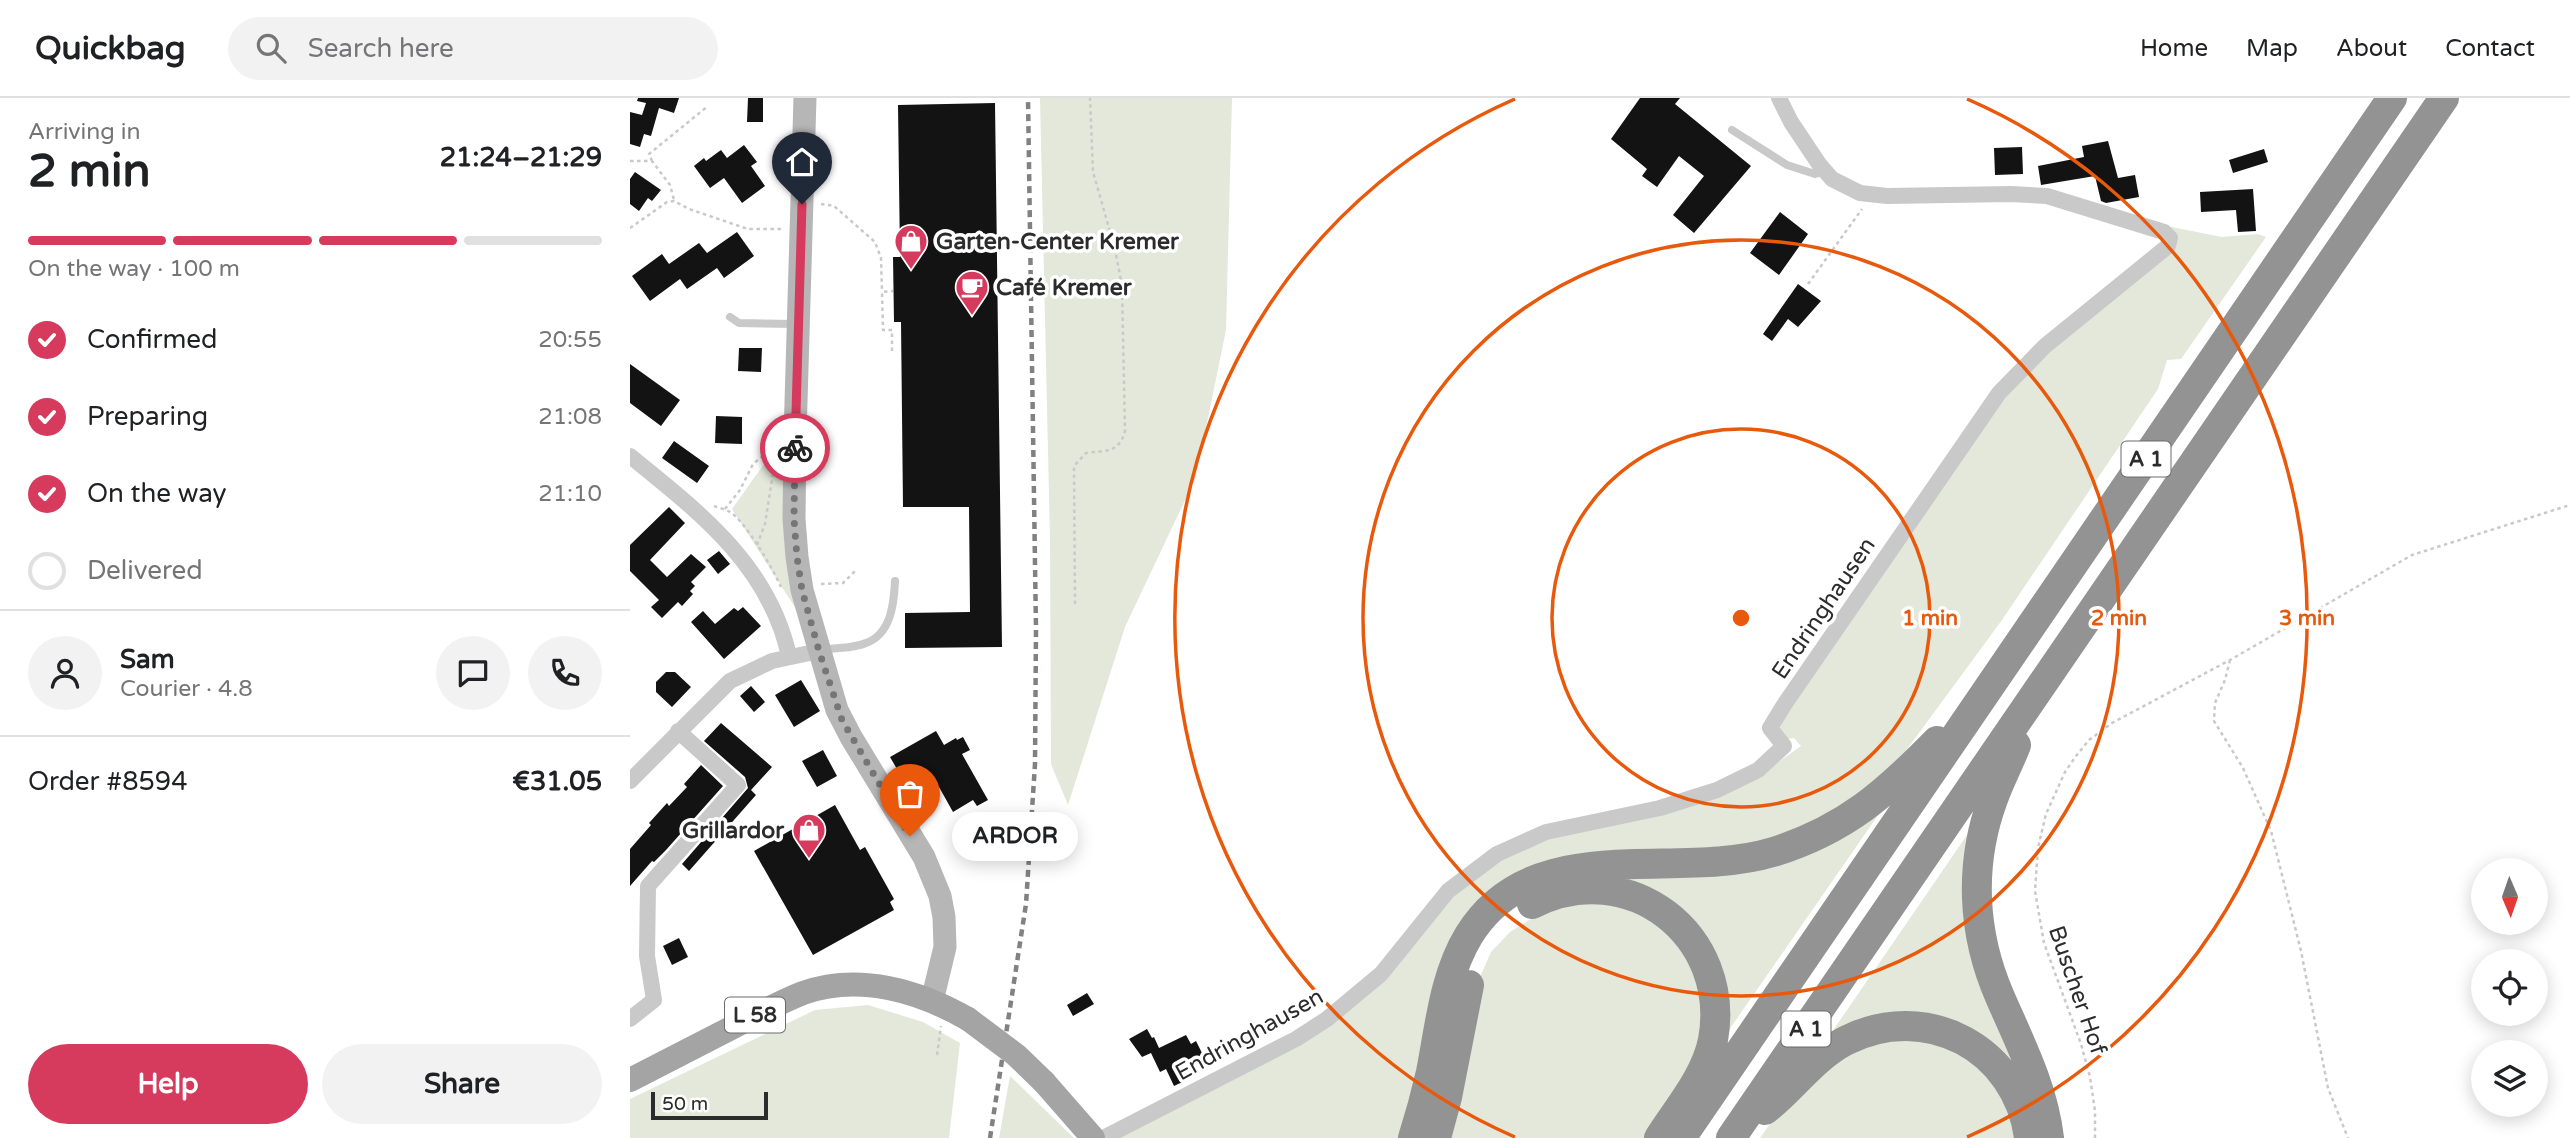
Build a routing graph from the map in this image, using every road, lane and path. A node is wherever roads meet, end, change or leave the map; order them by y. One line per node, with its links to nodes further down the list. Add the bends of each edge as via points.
1 (806, 98): 20 (street)
2 (1090, 98): 31 (path, via 1093,172 1122,286 1125,431 1114,448 1086,453 1074,466)
3 (2392, 98): 35 (highway, A 1)
4 (2444, 98): 36 (highway, A 1)
5 (708, 106): 9 (path, via 649,154)
6 (1783, 107): 10 (street, Endringhausen)
7 (1732, 130): 10 (lane, via 1787,165 1815,174)
8 (630, 161): 9 (path)
9 (652, 162): 12 (path, via 670,185)
10 (1825, 171): 11 (street, Endringhausen, via 1860,193)
11 (1872, 195): 16 (path); 46 (street, Endringhausen, via 2047,196 2150,227 2170,239 2168,246 2045,346 1995,399 1777,716 1770,728 1784,746 1758,770 1687,800 1546,832 1497,854 1448,891 1381,974 1327,1019)
12 (674, 201): 14 (path); 15 (path, via 748,229)
13 (818, 204): 18 (path, via 834,206 875,242)
14 (630, 228)
15 (774, 229)
16 (1808, 284)
17 (893, 291): 18 (path)
18 (883, 292): 21 (path, via 883,330 892,330)
19 (730, 317): 20 (lane, via 739,323)
20 (799, 324): 32 (street, via 794,519 802,590)
21 (892, 351)
22 (775, 454): 26 (path, via 775,446 759,457)
23 (630, 456): 33 (street, via 695,509 743,559 774,611)
24 (774, 461): 27 (path, via 768,510)
25 (2570, 505): 34 (path, Buscher Hof, via 2412,555)
26 (725, 509)
27 (757, 546)
28 (858, 569): 30 (path, via 843,583)
29 (895, 581): 32 (lane, via 893,609 876,638)
30 (821, 584)
31 (1075, 604)
32 (819, 651): 33 (street); 39 (street, via 842,720 924,857 940,896 945,947)
33 (789, 656): 37 (street, via 730,681)
34 (2230, 660): 53 (path, Buscher Hof, via 2089,740 2065,772 2048,806 2038,848 2035,891 2044,943 2090,1077); 54 (path, via 2214,721 2243,768 2271,831 2328,1088)
35 (1991, 686): 47 (highway, via 1893,785 1816,836 1770,853 1728,861 1568,870 1532,881 1506,897 1477,924 1457,958); 50 (highway, A 1)
36 (2039, 690): 44 (highway, A 1); 52 (highway, via 1987,818 1978,857 1976,899 1991,974 2036,1081)
37 (678, 731): 38 (street); 40 (street, via 738,785 648,886 647,956 654,1000)
38 (630, 781)
39 (932, 1001): 43 (main road, L 58, via 898,989 865,985 817,989 765,1010); 45 (main road, L 58, bridge, via 968,1019 1016,1055)
40 (630, 1019)
41 (940, 1027): 42 (path)
42 (937, 1055)
43 (630, 1080)
44 (1732, 1136): 51 (highway, via 1835,1047 1874,1030 1906,1026 1949,1034 1988,1057 2018,1097)
45 (1093, 1138)
46 (1103, 1138)
47 (1413, 1138)
48 (1436, 1138): 49 (highway, via 1467,992 1483,950 1500,928 1528,906 1556,894 1589,889 1632,896 1664,913 1696,946 1712,984 1715,1020 1710,1053)
49 (1659, 1138)
50 (1681, 1138)
51 (2029, 1138)
52 (2049, 1138)
53 (2095, 1138)
54 (2348, 1138)

